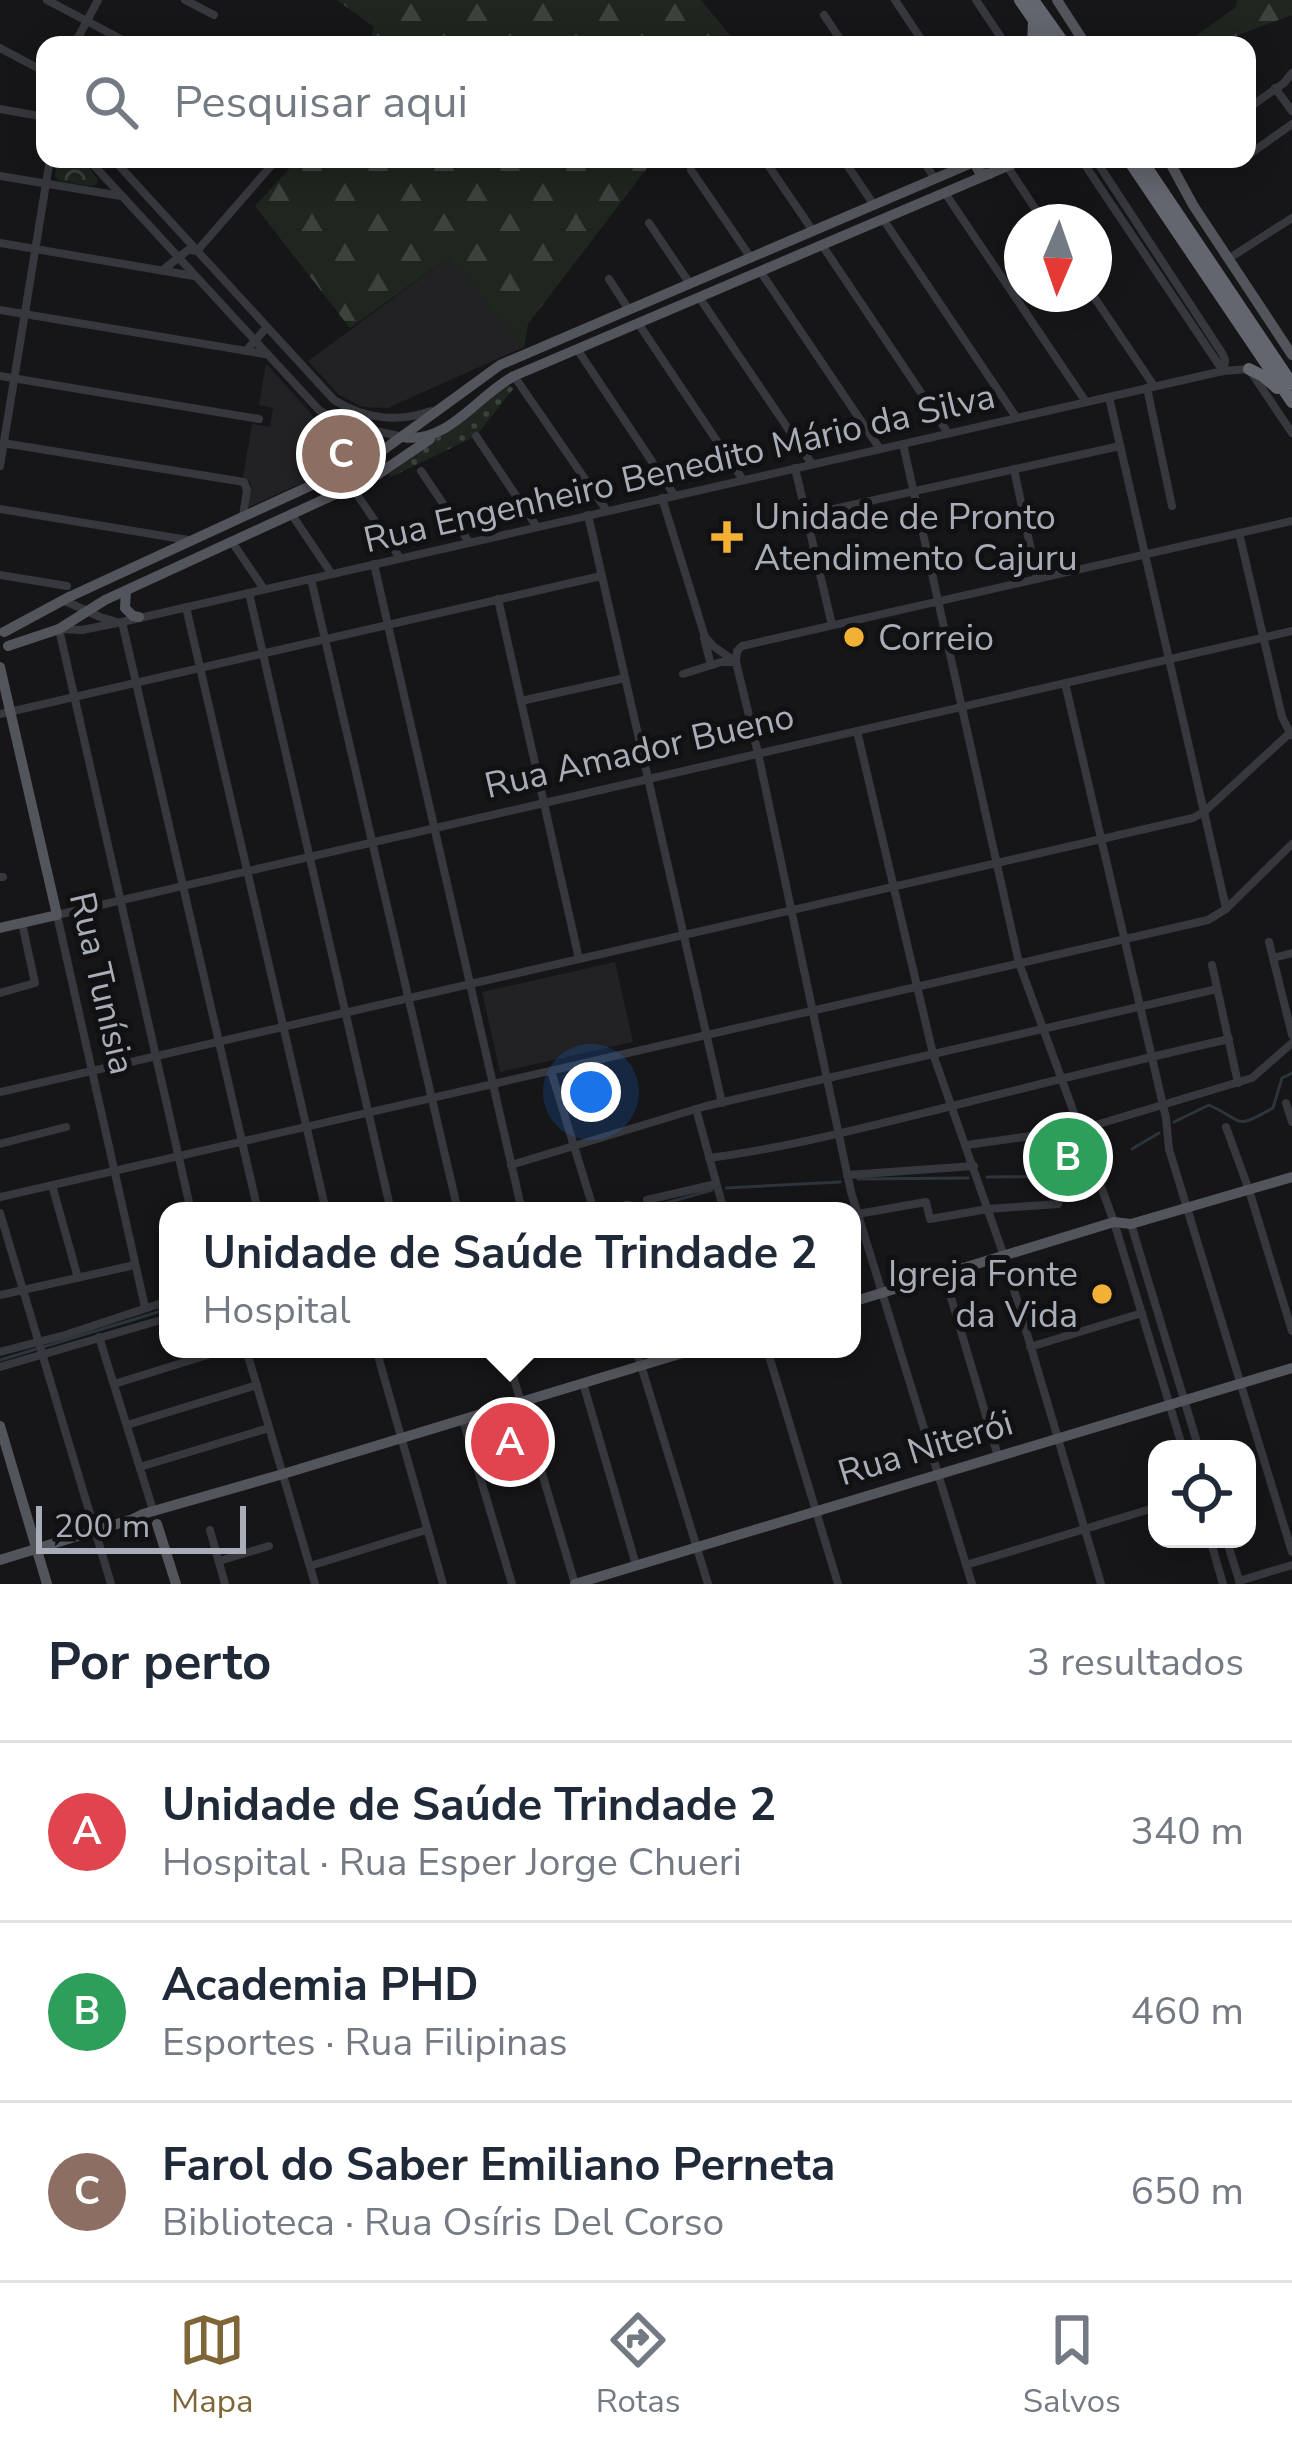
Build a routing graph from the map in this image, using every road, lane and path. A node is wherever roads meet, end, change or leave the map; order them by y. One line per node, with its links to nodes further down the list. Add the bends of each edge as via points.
1 (47, 0): 12 (street)
2 (98, 0): 12 (street)
3 (185, 0): 9 (street)
4 (895, 0): 16 (street)
5 (976, 0): 17 (street)
6 (1020, 0): 11 (highway)
7 (1033, 0): 20 (highway)
8 (1057, 0): 21 (main road)
9 (214, 15)
10 (824, 15): 15 (street)
11 (1034, 20): 18 (highway); 19 (highway)
12 (87, 21): 13 (street); 14 (street)
13 (79, 36)
14 (115, 36)
15 (838, 36)
16 (919, 36)
17 (1000, 36)
18 (1033, 36)
19 (1045, 36)
20 (1059, 36)
21 (1080, 36)
22 (0, 48): 23 (street)
23 (36, 67)
24 (1292, 73): 25 (street)
25 (1275, 88): 26 (street); 28 (street)
26 (1256, 102)
27 (0, 109): 29 (street)
28 (1292, 111)
29 (36, 115)
30 (1292, 124): 31 (street)
31 (1256, 150)
32 (49, 168): 52 (street)
33 (97, 168): 55 (street)
34 (121, 168): 66 (street)
35 (269, 168): 66 (street)
36 (770, 168): 61 (street)
37 (849, 168): 57 (street)
38 (928, 168): 51 (street)
39 (960, 168): 51 (main road); 53 (main road, via 970,176)
40 (979, 168): 49 (main road)
41 (1002, 168): 49 (main road)
42 (1007, 168): 56 (street)
43 (1088, 168): 95 (street)
44 (1101, 168): 95 (street, via 1222,353)
45 (1134, 168): 103 (highway)
46 (1147, 168): 99 (highway)
47 (1176, 168): 70 (main road)
48 (692, 170): 67 (street)
49 (990, 174): 53 (main road)
50 (0, 176): 52 (street)
51 (935, 179): 57 (main road)
52 (46, 184): 55 (street); 65 (street)
53 (966, 184): 54 (main road)
54 (945, 193): 59 (main road); 102 (street)
55 (123, 196): 69 (street)
56 (1032, 204)
57 (874, 205): 61 (main road)
58 (1292, 218): 70 (street)
59 (883, 219): 64 (main road); 106 (street)
60 (649, 223): 75 (street)
61 (813, 231): 62 (main road)
62 (787, 242): 67 (main road); 68 (main road, via 783,254)
63 (0, 243): 65 (street)
64 (822, 245): 68 (main road); 108 (street)
65 (36, 249): 72 (street); 80 (street)
66 (197, 251): 69 (street); 84 (street)
67 (757, 255): 71 (main road, via 775,257); 75 (main road)
68 (795, 256): 71 (main road)
69 (179, 258): 72 (street); 73 (street)
70 (1228, 259): 93 (main road)
71 (766, 269): 76 (main road); 116 (street)
72 (163, 270): 73 (street)
73 (196, 276): 85 (street)
74 (609, 279): 78 (street)
75 (690, 284): 78 (main road)
76 (699, 297): 82 (main road); 118 (street)
77 (0, 310): 80 (street)
78 (629, 310): 81 (main road)
79 (1103, 312): 100 (street)
80 (25, 314): 89 (street); 98 (street)
81 (609, 319): 83 (main road); 86 (main road)
82 (638, 323): 86 (main road); 123 (street)
83 (591, 326): 87 (main road); 104 (main road, via 491,369)
84 (267, 327): 88 (street); 104 (street, via 327,394 355,411 407,418)
85 (244, 328): 88 (street); 89 (street)
86 (617, 332): 87 (main road)
87 (597, 340): 90 (main road)
88 (256, 342): 91 (street); 92 (street)
89 (231, 348): 91 (street)
90 (577, 350): 97 (main road); 126 (street)
91 (246, 351): 92 (street)
92 (268, 355): 107 (street, via 319,410)
93 (1292, 355)
94 (1249, 369): 95 (street, Rua Engenheiro Benedito Mário da Silva); 103 (highway); 109 (street)
95 (1223, 371): 100 (street, Rua Engenheiro Benedito Mário da Silva)
96 (0, 376): 98 (street)
97 (514, 376): 110 (main road); 131 (street)
98 (14, 378): 105 (street); 113 (street)
99 (1292, 385)
100 (1150, 387): 101 (street, Rua Engenheiro Benedito Mário da Silva); 128 (street)
101 (1108, 397): 102 (street, Rua Engenheiro Benedito Mário da Silva); 115 (street)
102 (1086, 402): 106 (street, Rua Engenheiro Benedito Mário da Silva)
103 (1292, 402)
104 (444, 406): 112 (main road)
105 (260, 418)
106 (1016, 418): 108 (street, Rua Engenheiro Benedito Mário da Silva)
107 (348, 425): 112 (street); 117 (street, via 364,441)
108 (949, 433): 114 (street, Rua Engenheiro Benedito Mário da Silva)
109 (1292, 433)
110 (437, 434): 112 (main road); 124 (main road)
111 (476, 436): 138 (street)
112 (403, 437): 117 (main road)
113 (2, 443): 119 (street); 135 (street, via 244,482)
114 (902, 444): 116 (street, Rua Engenheiro Benedito Mário da Silva); 125 (street)
115 (1120, 446): 121 (street); 144 (street)
116 (880, 449): 118 (street, Rua Engenheiro Benedito Mário da Silva)
117 (362, 463): 129 (main road)
118 (812, 464): 120 (street, Rua Engenheiro Benedito Mário da Silva)
119 (0, 466)
120 (795, 468): 123 (street, Rua Engenheiro Benedito Mário da Silva); 134 (street)
121 (1014, 469): 125 (street); 151 (street)
122 (421, 471): 142 (street)
123 (743, 480): 126 (street, Rua Engenheiro Benedito Mário da Silva)
124 (352, 487): 132 (main road); 145 (street)
125 (913, 492): 134 (street); 158 (street)
126 (675, 496): 127 (street, Rua Engenheiro Benedito Mário da Silva)
127 (662, 499): 131 (street, Rua Engenheiro Benedito Mário da Silva); 166 (street)
128 (1172, 506)
129 (266, 507): 135 (main road); 137 (main road)
130 (0, 509): 143 (street)
131 (607, 511): 133 (street, Rua Engenheiro Benedito Mário da Silva)
132 (292, 515): 137 (main road); 147 (street)
133 (588, 515): 138 (street, Rua Engenheiro Benedito Mário da Silva); 149 (street)
134 (806, 515): 164 (street)
135 (243, 518): 139 (main road); 143 (main road)
136 (1292, 521): 140 (street)
137 (272, 524): 139 (main road)
138 (537, 527): 142 (street, Rua Engenheiro Benedito Mário da Silva)
139 (253, 532): 141 (main road)
140 (1239, 533): 144 (street); 168 (street)
141 (232, 542): 153 (street); 154 (main road)
142 (469, 542): 145 (street, Rua Engenheiro Benedito Mário da Silva)
143 (174, 543): 157 (main road)
144 (1145, 555): 151 (street); 172 (street)
145 (400, 558): 146 (street, Rua Engenheiro Benedito Mário da Silva)
146 (374, 564): 147 (street, Rua Engenheiro Benedito Mário da Silva); 163 (street)
147 (331, 574): 150 (street, Rua Engenheiro Benedito Mário da Silva)
148 (0, 575): 152 (street)
149 (602, 576): 156 (street); 178 (street)
150 (311, 579): 153 (street, Rua Engenheiro Benedito Mário da Silva); 169 (street)
151 (1037, 579): 158 (street)
152 (67, 586)
153 (264, 589): 155 (street, Rua Engenheiro Benedito Mário da Silva)
154 (126, 591): 160 (main road); 161 (main road, via 124,608)
155 (249, 593): 159 (street, Rua Engenheiro Benedito Mário da Silva); 171 (street)
156 (498, 599): 163 (street); 182 (street)
157 (63, 600): 160 (street); 170 (main road)
158 (938, 602): 164 (street); 183 (street)
159 (186, 607): 161 (street, Rua Engenheiro Benedito Mário da Silva); 175 (street)
160 (87, 611): 162 (street); 165 (main road)
161 (140, 617): 162 (street, Rua Engenheiro Benedito Mário da Silva)
162 (122, 622): 165 (street, Rua Engenheiro Benedito Mário da Silva); 179 (street)
163 (388, 625): 169 (street); 191 (street)
164 (832, 626): 173 (street, via 742,646)
165 (58, 629): 170 (main road); 181 (street)
166 (702, 631): 173 (street); 174 (street)
167 (1292, 631): 168 (street, Rua Amador Bueno)
168 (1263, 637): 172 (street, Rua Amador Bueno); 186 (street)
169 (325, 639): 171 (street); 193 (street)
170 (3, 642): 176 (main road, Rua Tunísia)
171 (263, 653): 175 (street); 195 (street)
172 (1169, 659): 180 (street, Rua Amador Bueno); 190 (street)
173 (736, 662): 174 (street); 187 (street)
174 (711, 665): 177 (street)
175 (200, 668): 179 (street); 197 (street)
176 (1, 669): 184 (main road, Rua Tunísia)
177 (683, 674)
178 (625, 678): 182 (street); 188 (street)
179 (136, 683): 181 (street); 198 (street)
180 (1065, 683): 183 (street, Rua Amador Bueno); 192 (street)
181 (74, 697): 184 (street); 200 (street)
182 (521, 701): 189 (street)
183 (962, 707): 185 (street, Rua Amador Bueno); 196 (street)
184 (6, 713): 203 (main road, Rua Tunísia)
185 (857, 731): 187 (street, Rua Amador Bueno); 199 (street)
186 (1291, 733): 190 (street)
187 (758, 753): 188 (street, Rua Amador Bueno); 202 (street)
188 (648, 779): 189 (street, Rua Amador Bueno); 206 (street)
189 (544, 803): 191 (street, Rua Amador Bueno); 211 (street)
190 (1204, 812): 192 (street); 201 (street)
191 (434, 828): 193 (street, Rua Amador Bueno); 214 (street)
192 (1101, 839): 196 (street); 207 (street)
193 (372, 842): 195 (street, Rua Amador Bueno); 218 (street)
194 (1292, 844): 201 (street)
195 (309, 856): 197 (street, Rua Amador Bueno); 221 (street)
196 (997, 863): 199 (street); 212 (street)
197 (246, 871): 198 (street, Rua Amador Bueno); 222 (street)
198 (183, 886): 200 (street, Rua Amador Bueno); 227 (street)
199 (894, 887): 202 (street); 215 (street)
200 (121, 900): 203 (street, Rua Amador Bueno); 229 (street)
201 (1226, 909): 207 (street)
202 (790, 911): 206 (street); 220 (street)
203 (57, 915): 204 (main road, Rua Amador Bueno); 231 (street, Rua Tunísia)
204 (22, 923): 205 (main road, Rua Amador Bueno); 217 (street, via 35,983)
205 (0, 928)
206 (683, 935): 211 (street); 224 (street)
207 (1124, 939): 212 (street); 219 (street)
208 (1269, 942): 210 (street)
209 (1292, 953): 210 (street)
210 (1273, 958): 225 (street)
211 (579, 959): 214 (street)
212 (1019, 963): 215 (street); 223 (street)
213 (1212, 965): 216 (street)
214 (470, 984): 218 (street); 236 (street)
215 (917, 987): 220 (street); 228 (street)
216 (1217, 989): 219 (street); 226 (street)
217 (0, 993)
218 (408, 998): 221 (street); 238 (street)
219 (1140, 1008): 223 (street); 230 (street)
220 (813, 1011): 224 (street); 233 (street)
221 (345, 1013): 222 (street); 244 (street)
222 (282, 1028): 227 (street); 247 (street)
223 (1044, 1028): 228 (street); 234 (street)
224 (706, 1035): 232 (street); 239 (street)
225 (1292, 1039): 235 (street, via 1258,1075)
226 (1229, 1040): 230 (street); 235 (street)
227 (219, 1042): 229 (street); 252 (street)
228 (933, 1054): 233 (street); 242 (street)
229 (156, 1056): 231 (street); 256 (street)
230 (1151, 1056): 234 (street); 241 (street)
231 (92, 1071): 237 (street); 260 (street, Rua Tunísia)
232 (551, 1071): 236 (street); 255 (street)
233 (828, 1078): 239 (street); 250 (street)
234 (1063, 1078): 242 (street); 282 (street)
235 (1238, 1083): 241 (street)
236 (493, 1084): 238 (street); 258 (street)
237 (0, 1092)
238 (431, 1098): 244 (street); 272 (street)
239 (722, 1102): 243 (street)
240 (1286, 1103): 245 (street)
241 (1163, 1105): 248 (street); 278 (street)
242 (952, 1106): 250 (street); 254 (street)
243 (696, 1109): 255 (street); 257 (street)
244 (368, 1112): 247 (street); 271 (street)
245 (1292, 1122)
246 (66, 1127): 253 (street)
247 (305, 1127): 252 (street); 270 (street)
248 (1089, 1127)
249 (1226, 1127): 265 (street)
250 (840, 1135): 257 (street); 261 (street)
251 (1046, 1135): 254 (street)
252 (242, 1142): 256 (street); 269 (street)
253 (0, 1144)
254 (967, 1145): 259 (street)
255 (574, 1147): 258 (street); 274 (street)
256 (179, 1156): 260 (street); 268 (street)
257 (709, 1158): 263 (street)
258 (512, 1166): 273 (street)
259 (974, 1166): 261 (street); 279 (street)
260 (114, 1171): 264 (street); 286 (street, Rua Tunísia)
261 (847, 1175): 276 (street)
262 (1292, 1177): 265 (main road)
263 (716, 1184): 267 (street); 275 (street)
264 (52, 1185): 266 (street); 288 (street)
265 (1249, 1190): 278 (main road); 297 (street)
266 (0, 1197)
267 (647, 1200)
268 (189, 1202)
269 (256, 1202)
270 (324, 1202)
271 (389, 1202)
272 (456, 1202)
273 (520, 1202)
274 (591, 1202)
275 (721, 1202)
276 (852, 1202)
277 (1058, 1204): 279 (street)
278 (1187, 1208): 283 (main road); 315 (street)
279 (988, 1209): 281 (street, via 930,1219 926,1202); 285 (street)
280 (0, 1213): 289 (street)
281 (861, 1214)
282 (1114, 1222): 283 (main road); 285 (main road); 295 (street)
283 (1131, 1224): 318 (street)
284 (861, 1231): 290 (street)
285 (1004, 1256): 287 (main road); 300 (street)
286 (135, 1265): 288 (street); 294 (street, Rua Tunísia)
287 (944, 1274): 290 (main road); 328 (street)
288 (78, 1278): 289 (street)
289 (22, 1290): 291 (street); 299 (street)
290 (884, 1292): 292 (main road); 331 (street)
291 (0, 1295)
292 (861, 1299)
293 (159, 1303): 294 (street)
294 (145, 1307): 299 (street)
295 (1142, 1313): 300 (street); 319 (street)
296 (159, 1321): 298 (street)
297 (1292, 1331)
298 (100, 1337): 302 (street); 314 (street)
299 (38, 1342): 301 (street); 302 (street)
300 (1030, 1347): 325 (street)
301 (0, 1352)
302 (41, 1355): 311 (street); 340 (street)
303 (198, 1358): 314 (street)
304 (248, 1358): 316 (street)
305 (379, 1358): 324 (street)
306 (508, 1358): 317 (street)
307 (639, 1358): 310 (street)
308 (667, 1358): 310 (main road)
309 (769, 1358): 335 (street)
310 (641, 1366): 313 (main road); 343 (street)
311 (0, 1367)
312 (1292, 1368): 315 (main road, Rua Niterói)
313 (583, 1383): 317 (main road); 350 (street)
314 (114, 1384): 321 (street)
315 (1241, 1384): 318 (main road, Rua Niterói); 347 (street)
316 (256, 1385): 321 (street); 323 (street)
317 (521, 1402): 320 (main road); 362 (street)
318 (1185, 1402): 319 (main road, Rua Niterói); 327 (street)
319 (1169, 1404): 325 (main road, Rua Niterói); 326 (street)
320 (463, 1420): 324 (main road); 361 (street)
321 (127, 1424): 329 (street)
322 (0, 1426): 346 (main road)
323 (269, 1428): 329 (street); 330 (street)
324 (403, 1438): 330 (main road); 339 (street)
325 (1057, 1438): 328 (main road, Rua Niterói); 338 (street)
326 (1180, 1440)
327 (1196, 1440)
328 (998, 1456): 331 (main road, Rua Niterói)
329 (140, 1467): 333 (street)
330 (283, 1474): 332 (main road); 353 (street)
331 (939, 1474): 335 (main road, Rua Niterói); 351 (street)
332 (176, 1506): 333 (main road); 337 (main road)
333 (153, 1510): 336 (main road)
334 (1148, 1510): 338 (street)
335 (816, 1511): 343 (main road, Rua Niterói); 364 (street)
336 (133, 1519): 337 (main road); 340 (main road)
337 (157, 1524): 357 (main road)
338 (1084, 1529): 351 (street); 366 (street)
339 (426, 1530): 353 (street); 360 (street)
340 (95, 1531): 346 (main road); 356 (street)
341 (210, 1531): 349 (street)
342 (269, 1546): 349 (street)
343 (696, 1547): 350 (main road, Rua Niterói); 363 (street)
344 (1213, 1548): 367 (street)
345 (1229, 1548): 354 (street)
346 (36, 1549): 348 (main road); 355 (main road)
347 (1292, 1552)
348 (0, 1560)
349 (219, 1562): 358 (street)
350 (636, 1565): 362 (main road, Rua Niterói)
351 (966, 1565): 365 (street)
352 (1292, 1565): 354 (street)
353 (310, 1566): 359 (street)
354 (1240, 1583)
355 (47, 1584)
356 (111, 1584)
357 (176, 1584)
358 (225, 1584)
359 (315, 1584)
360 (442, 1584)
361 (512, 1584)
362 (575, 1584)
363 (708, 1584)
364 (838, 1584)
365 (972, 1584)
366 (1101, 1584)
367 (1223, 1584)

